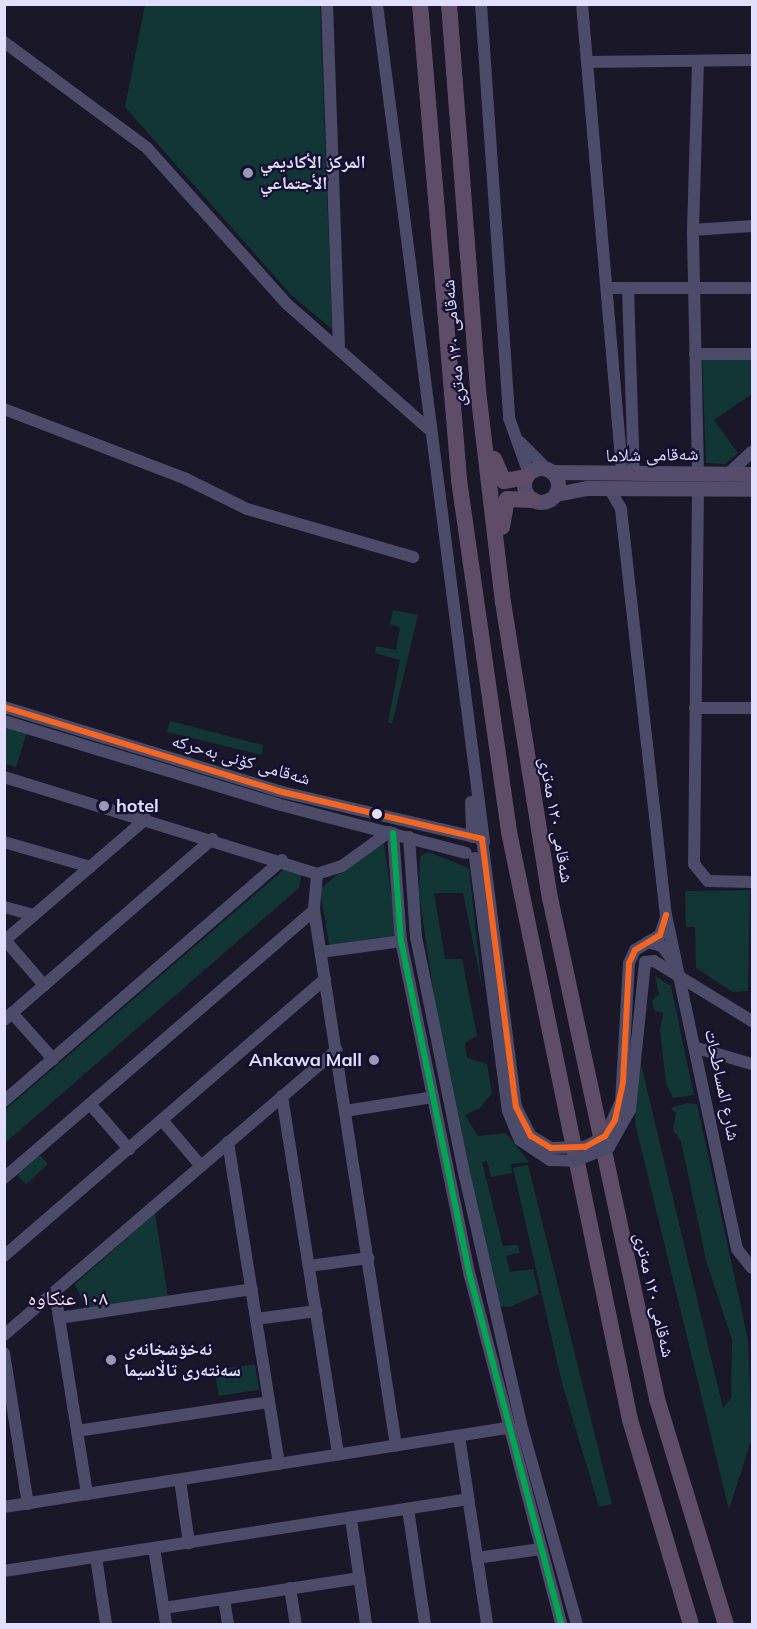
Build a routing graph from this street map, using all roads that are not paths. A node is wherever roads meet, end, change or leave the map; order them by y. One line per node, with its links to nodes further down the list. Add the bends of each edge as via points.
1 (327, 4): 17 (street)
2 (377, 4): 23 (street)
3 (420, 4): 130 (highway, شەقامی ١٢٠ مەتری, via 449,382 491,720 552,1063 645,1470)
4 (449, 4): 22 (highway, شەقامی ١٢٠ مەتری)
5 (481, 4): 20 (street)
6 (582, 4): 10 (street)
7 (4, 42): 17 (street, via 147,147 287,304)
8 (753, 60): 9 (street)
9 (698, 61): 10 (street); 12 (street)
10 (587, 62): 13 (street)
11 (753, 226): 12 (street)
12 (693, 230): 15 (street)
13 (608, 288): 14 (street); 29 (street)
14 (628, 288): 15 (street); 29 (street)
15 (693, 288): 16 (street); 18 (street)
16 (753, 288)
17 (339, 349): 23 (street)
18 (695, 354): 19 (street); 30 (street)
19 (753, 354)
20 (509, 394): 25 (street, via 517,438); 28 (street, via 512,437)
21 (4, 410): 35 (street, via 184,478 247,508)
22 (481, 416): 28 (highway, via 499,477 513,483); 37 (highway, شەقامی ١٢٠ مەتری)
23 (429, 429): 48 (street, via 471,771)
24 (753, 452): 26 (street)
25 (549, 470): 28 (main road, شەقامی شلاما); 29 (main road, شەقامی شلاما); 33 (main road, via 557,480)
26 (728, 474): 27 (main road, شەقامی شلاما); 30 (main road, شەقامی شلاما)
27 (753, 474)
28 (527, 476): 34 (main road, via 526,492)
29 (630, 479): 30 (main road, شەقامی شلاما); 31 (main road, شەقامی شلاما); 36 (street)
30 (698, 482): 32 (main road, شەقامی شلاما); 39 (street)
31 (609, 488): 33 (main road, شەقامی شلاما); 36 (street, via 620,503)
32 (753, 489)
33 (556, 494): 34 (main road, شەقامی شلاما, via 548,501)
34 (533, 500): 37 (highway, via 515,496 503,506)
35 (413, 557)
36 (628, 562): 58 (street, شارع المساطحات)
37 (501, 582): 131 (highway, شەقامی ١٢٠ مەتری, via 568,994 657,1399)
38 (4, 707): 48 (street, شەقامی کۆنی بەحرکە, via 278,791)
39 (695, 708): 40 (street); 54 (street, via 694,864 708,881)
40 (753, 708)
41 (4, 722): 44 (street, شەقامی کۆنی بەحرکە, via 277,804)
42 (4, 777): 43 (street)
43 (146, 819): 46 (street); 52 (street)
44 (391, 833): 45 (street, شەقامی کۆنی بەحرکە); 50 (street); 53 (street, via 342,866)
45 (409, 837): 48 (street, شەقامی کۆنی بەحرکە); 51 (street)
46 (212, 839): 49 (street); 66 (street)
47 (4, 842): 52 (street)
48 (475, 846): 80 (street, bridge, via 516,1107 531,1136 551,1154)
49 (282, 860): 53 (street); 71 (street)
50 (393, 864): 51 (street); 61 (street)
51 (408, 864): 88 (street, via 416,937)
52 (90, 867): 57 (street)
53 (317, 874): 56 (street)
54 (753, 882)
55 (4, 907): 57 (street)
56 (314, 910): 62 (street); 76 (street)
57 (34, 915): 60 (street)
58 (666, 915): 59 (street, شارع المساطحات); 63 (street)
59 (671, 936): 63 (street); 64 (street, شارع المساطحات)
60 (5, 941): 66 (street)
61 (401, 941): 62 (street); 74 (street)
62 (321, 952): 65 (street)
63 (657, 952): 64 (street); 80 (street, via 642,969 630,1110); 80 (street, via 629,963 621,1102)
64 (677, 970): 68 (street); 69 (street, شارع المساطحات)
65 (325, 979): 70 (street); 78 (street)
66 (44, 985): 67 (street)
67 (8, 1016): 71 (street)
68 (753, 1022)
69 (697, 1048): 72 (street); 87 (street, شارع المساطحات, via 737,1249)
70 (336, 1050): 73 (street); 77 (street)
71 (53, 1059): 75 (street)
72 (753, 1064)
73 (282, 1096): 79 (street); 86 (street)
74 (433, 1097): 77 (street); 89 (street)
75 (4, 1101)
76 (90, 1104): 81 (street); 83 (street)
77 (345, 1111): 85 (street)
78 (162, 1120): 81 (street); 82 (street)
79 (228, 1142): 82 (street); 90 (street)
80 (607, 1142)
81 (129, 1149): 84 (street)
82 (201, 1166): 91 (street)
83 (4, 1178)
84 (4, 1256)
85 (368, 1258): 86 (street); 101 (street)
86 (309, 1266): 92 (street)
87 (753, 1268)
88 (486, 1273): 89 (street); 129 (street, via 521,1424)
89 (470, 1276): 98 (street)
90 (252, 1289): 93 (street); 94 (street)
91 (56, 1292): 93 (street); 95 (street)
92 (316, 1311): 94 (street); 102 (street)
93 (59, 1318): 99 (street)
94 (256, 1319): 97 (street)
95 (4, 1335)
96 (4, 1353): 107 (street)
97 (269, 1402): 99 (street); 103 (street)
98 (507, 1428): 100 (street); 113 (street)
99 (77, 1431): 105 (street)
100 (459, 1436): 101 (street); 106 (street)
101 (396, 1446): 102 (street)
102 (338, 1455): 103 (street)
103 (279, 1464): 104 (street)
104 (180, 1480): 105 (street); 111 (street)
105 (87, 1494): 107 (street)
106 (468, 1499): 109 (street); 115 (street)
107 (28, 1504): 108 (street)
108 (4, 1507)
109 (408, 1509): 110 (street); 126 (street)
110 (351, 1519): 111 (street); 117 (street)
111 (189, 1543): 112 (street)
112 (154, 1548): 114 (street); 120 (street)
113 (540, 1549): 115 (street); 128 (street)
114 (96, 1557): 116 (street); 121 (street)
115 (477, 1558): 127 (street)
116 (4, 1571)
117 (360, 1578): 118 (street); 125 (street)
118 (290, 1588): 119 (street); 124 (street)
119 (224, 1599): 120 (street); 123 (street)
120 (164, 1608): 122 (street)
121 (106, 1624)
122 (166, 1624)
123 (228, 1624)
124 (296, 1624)
125 (366, 1624)
126 (425, 1624)
127 (487, 1624)
128 (561, 1624)
129 (577, 1624)
130 (689, 1624)
131 (726, 1624)

